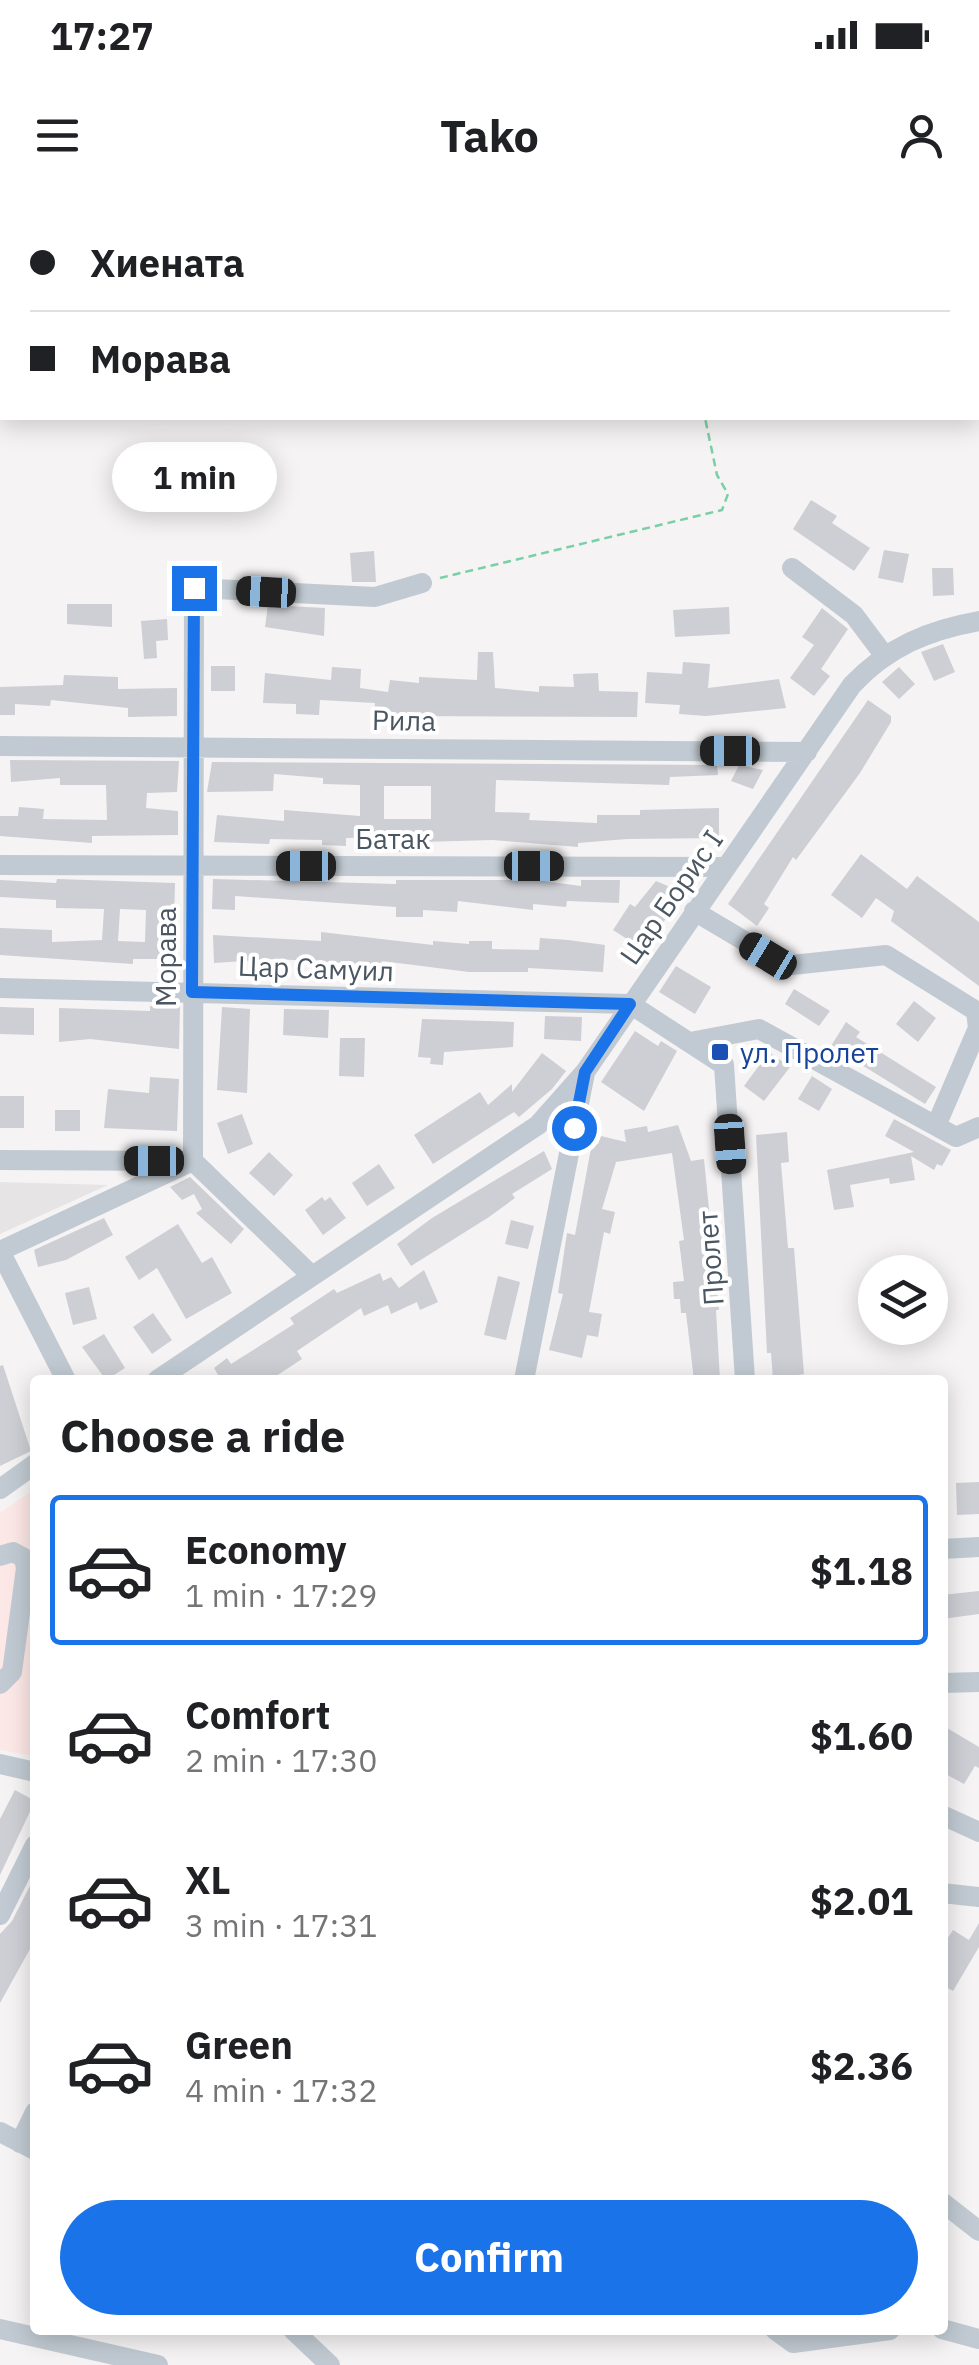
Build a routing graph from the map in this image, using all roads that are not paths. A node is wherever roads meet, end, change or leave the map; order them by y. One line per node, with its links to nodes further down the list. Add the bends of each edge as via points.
1 (792, 568): 4 (street, via 854,615)
2 (422, 582): 5 (street, Морава, via 375,597 194,588)
3 (979, 621): 4 (street, Цар Борис I, via 927,633)
4 (884, 655): 7 (street, Цар Борис I, via 852,685)
5 (194, 745): 6 (street, Рила); 7 (street, Рила); 9 (street, Морава)
6 (0, 746)
7 (807, 752): 10 (street, Цар Борис I)
8 (0, 865): 9 (street, Батак)
9 (191, 866): 10 (street, Батак); 13 (street, Морава)
10 (725, 867): 11 (street, Цар Борис I)
11 (694, 911): 14 (street, Цар Борис I); 17 (street, via 792,965 886,955 976,1011 978,1028)
12 (0, 988): 13 (street, Цар Самуил)
13 (192, 992): 14 (street, Цар Самуил); 22 (street, Морава)
14 (630, 1004): 15 (street, Пролет); 16 (street, Цар Борис I)
15 (690, 1042): 17 (street, via 759,1030); 28 (street, Пролет, via 724,1064)
16 (585, 1072): 24 (street, Цар Борис I, via 538,1125); 27 (street)
17 (936, 1126): 19 (street)
18 (979, 1127): 19 (street)
19 (956, 1136): 20 (street)
20 (979, 1144)
21 (0, 1160): 22 (street)
22 (193, 1161): 23 (street); 24 (street)
23 (0, 1251): 25 (street)
24 (312, 1276): 26 (street, Цар Борис I)
25 (63, 1375)
26 (164, 1375)
27 (525, 1375)
28 (746, 1375)
29 (30, 1468): 30 (street)
30 (0, 1489)
31 (30, 1544): 34 (street)
32 (979, 1547): 33 (street)
33 (948, 1549)
34 (6, 1554): 37 (street, via 24,1558 26,1568 12,1672)
35 (979, 1682): 36 (street)
36 (948, 1683)
37 (0, 1684)
38 (0, 1764): 39 (street)
39 (30, 1771)
40 (948, 1818): 41 (street)
41 (979, 1832)
42 (30, 1855): 45 (street)
43 (948, 1894): 44 (street)
44 (979, 1897)
45 (0, 1915)
46 (0, 2132): 47 (street)
47 (28, 2146)
48 (948, 2207): 49 (street)
49 (979, 2231)
50 (0, 2328): 56 (street)
51 (948, 2331): 55 (street)
52 (298, 2335): 57 (street)
53 (782, 2335): 54 (street, via 793,2343)
54 (853, 2335)
55 (979, 2339)
56 (158, 2365)
57 (330, 2365)

